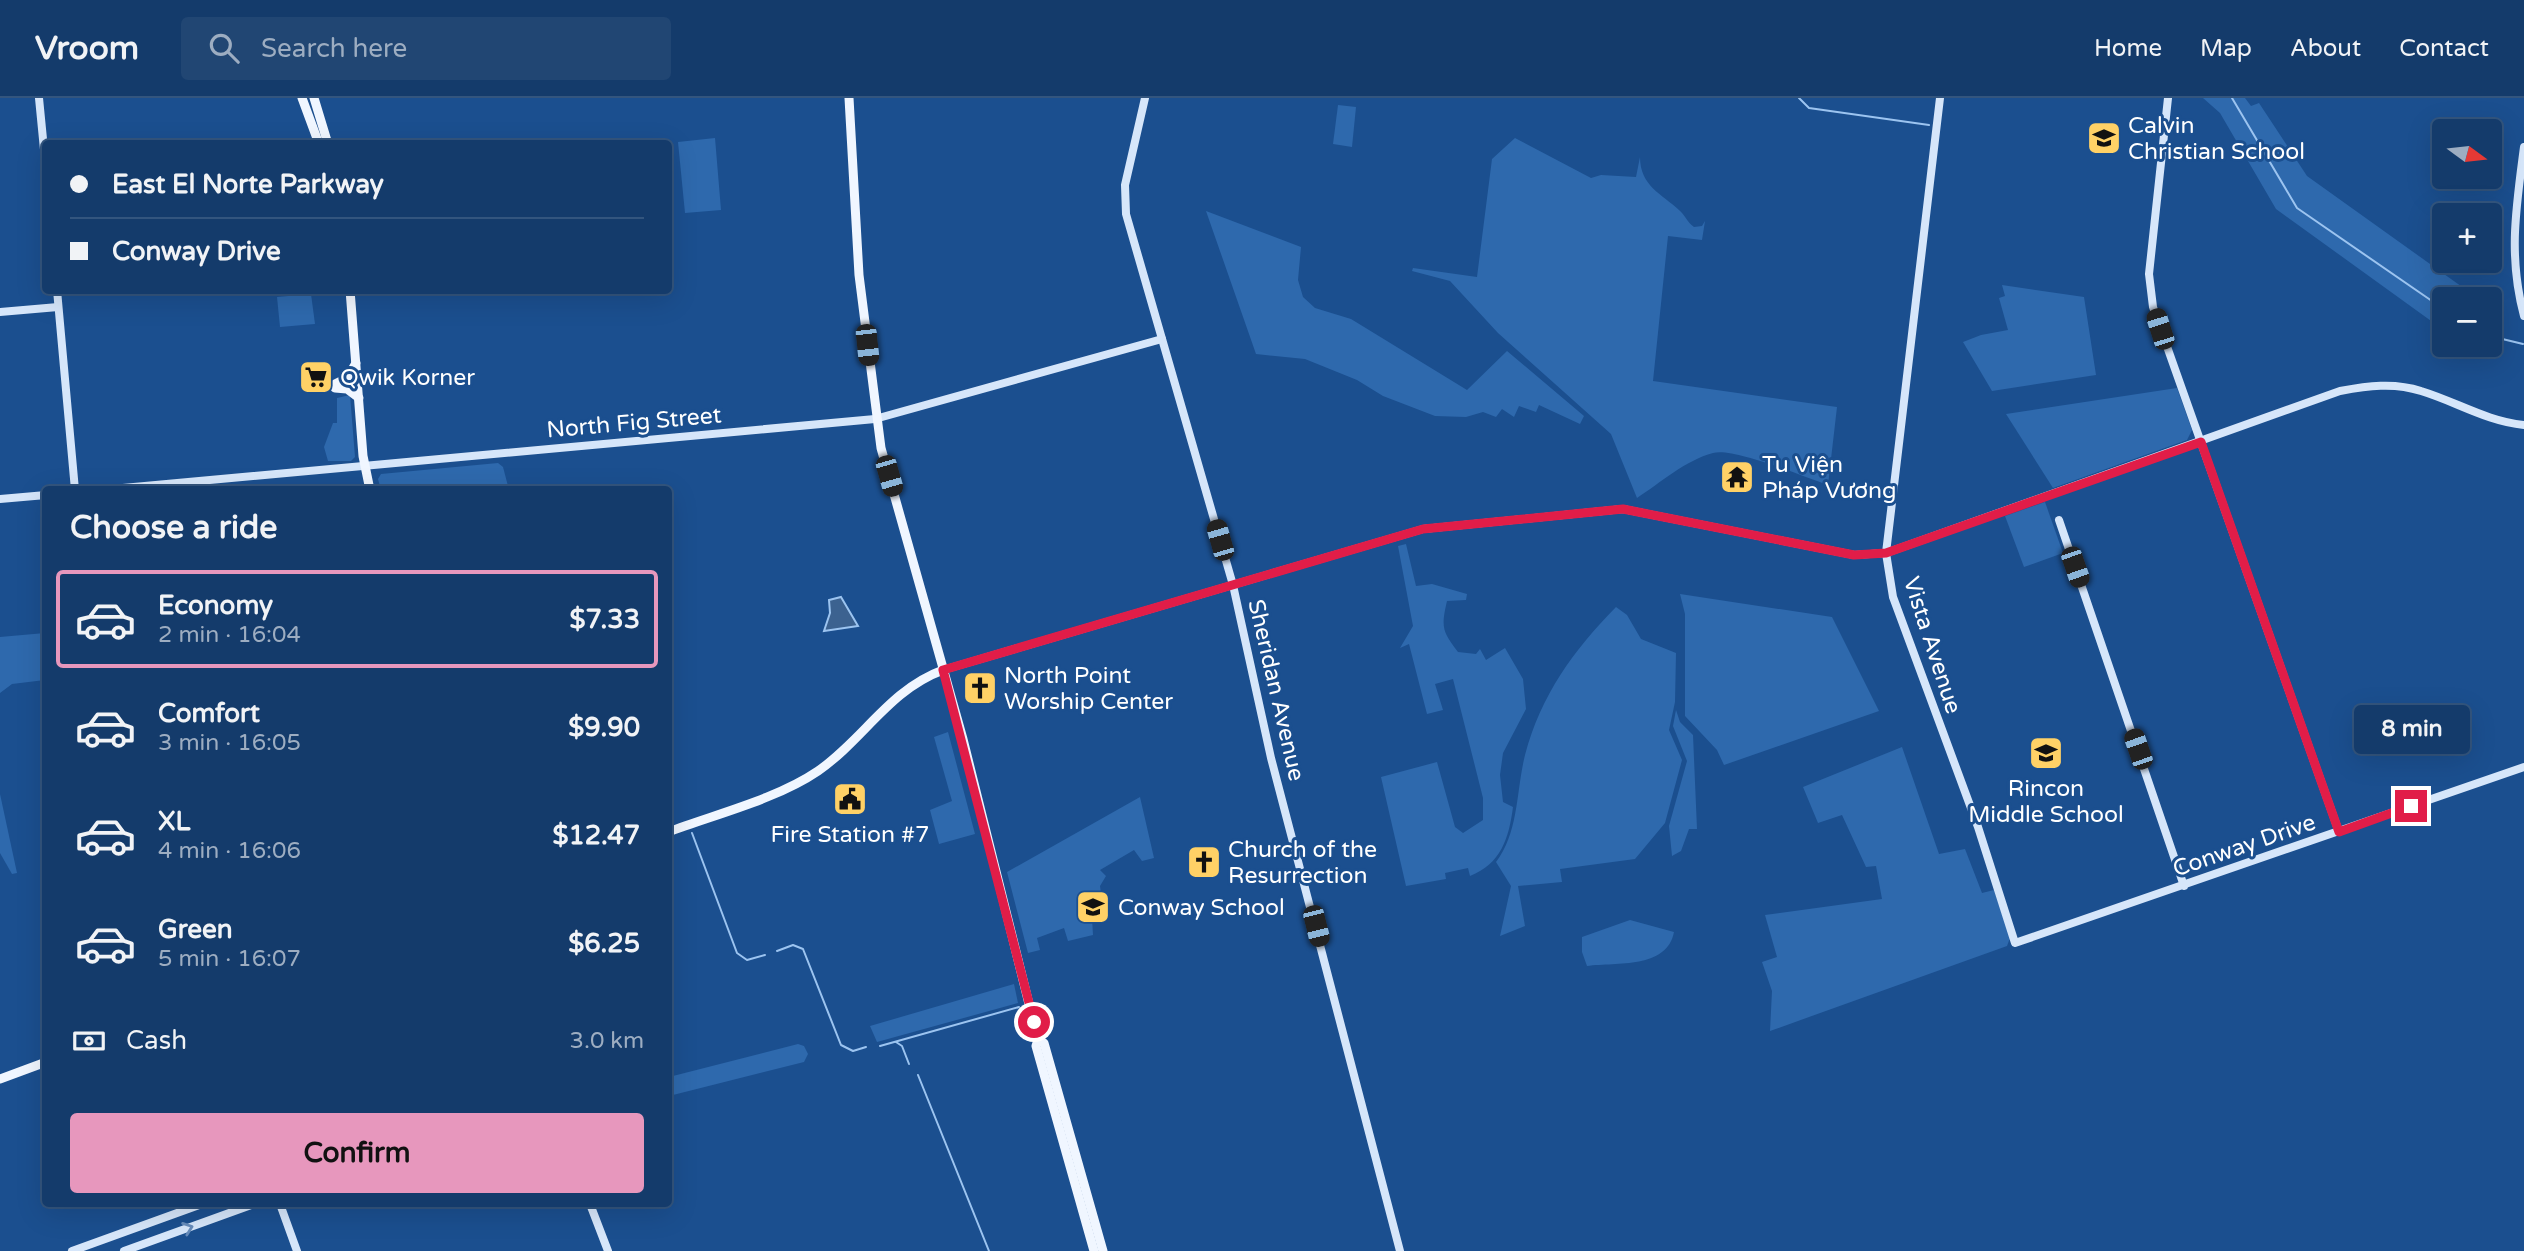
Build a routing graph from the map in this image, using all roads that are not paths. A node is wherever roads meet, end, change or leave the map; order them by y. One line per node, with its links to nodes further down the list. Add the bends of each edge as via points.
1 (39, 98): 8 (street)
2 (302, 98): 9 (main road)
3 (314, 98): 10 (main road)
4 (849, 98): 20 (main road, via 859,275)
5 (1144, 98): 17 (street, Sheridan Avenue, via 1124,201)
6 (1940, 98): 30 (street, Vista Avenue)
7 (2168, 98): 22 (street, via 2149,274 2153,307)
8 (43, 140)
9 (318, 140)
10 (327, 140)
11 (2524, 148): 16 (street, via 2513,244 2515,282)
12 (57, 294): 14 (street)
13 (350, 294): 18 (main road)
14 (58, 307): 15 (street); 24 (street)
15 (0, 312)
16 (2524, 316)
17 (1162, 339): 20 (street, North Fig Street); 31 (street, Sheridan Avenue)
18 (356, 361): 19 (main road); 19 (main road, via 347,378 332,385)
19 (359, 398): 23 (main road)
20 (875, 419): 23 (street, North Fig Street); 32 (main road)
21 (2524, 425): 22 (street, via 2477,415 2423,391 2382,385 2340,391)
22 (2201, 442): 30 (street); 35 (street)
23 (365, 466): 25 (street, North Fig Street); 26 (main road)
24 (75, 486)
25 (145, 486)
26 (369, 486)
27 (42, 495): 28 (street)
28 (0, 499)
29 (2059, 520): 36 (street)
30 (1886, 553): 31 (street, via 1854,555 1641,511 1603,509 1423,529); 37 (street, Vista Avenue, via 1896,607 1978,827)
31 (1233, 585): 32 (street); 51 (street, Sheridan Avenue, via 1271,758)
32 (943, 670): 34 (main road, via 898,694 833,760 804,780); 38 (main road)
33 (2524, 766): 35 (street, Conway Drive)
34 (672, 830)
35 (2339, 832): 36 (street, Conway Drive)
36 (2184, 886): 37 (street, Conway Drive)
37 (2015, 943)
38 (1038, 1040): 49 (main road); 50 (main road, via 1044,1043)
39 (42, 1063): 40 (main road)
40 (0, 1079)
41 (194, 1207): 45 (street)
42 (246, 1207): 46 (street, one-way to 42)
43 (281, 1207): 47 (street)
44 (591, 1207): 48 (street)
45 (72, 1251)
46 (124, 1251)
47 (297, 1251)
48 (608, 1251)
49 (1094, 1251)
50 (1103, 1251)
51 (1400, 1251)

